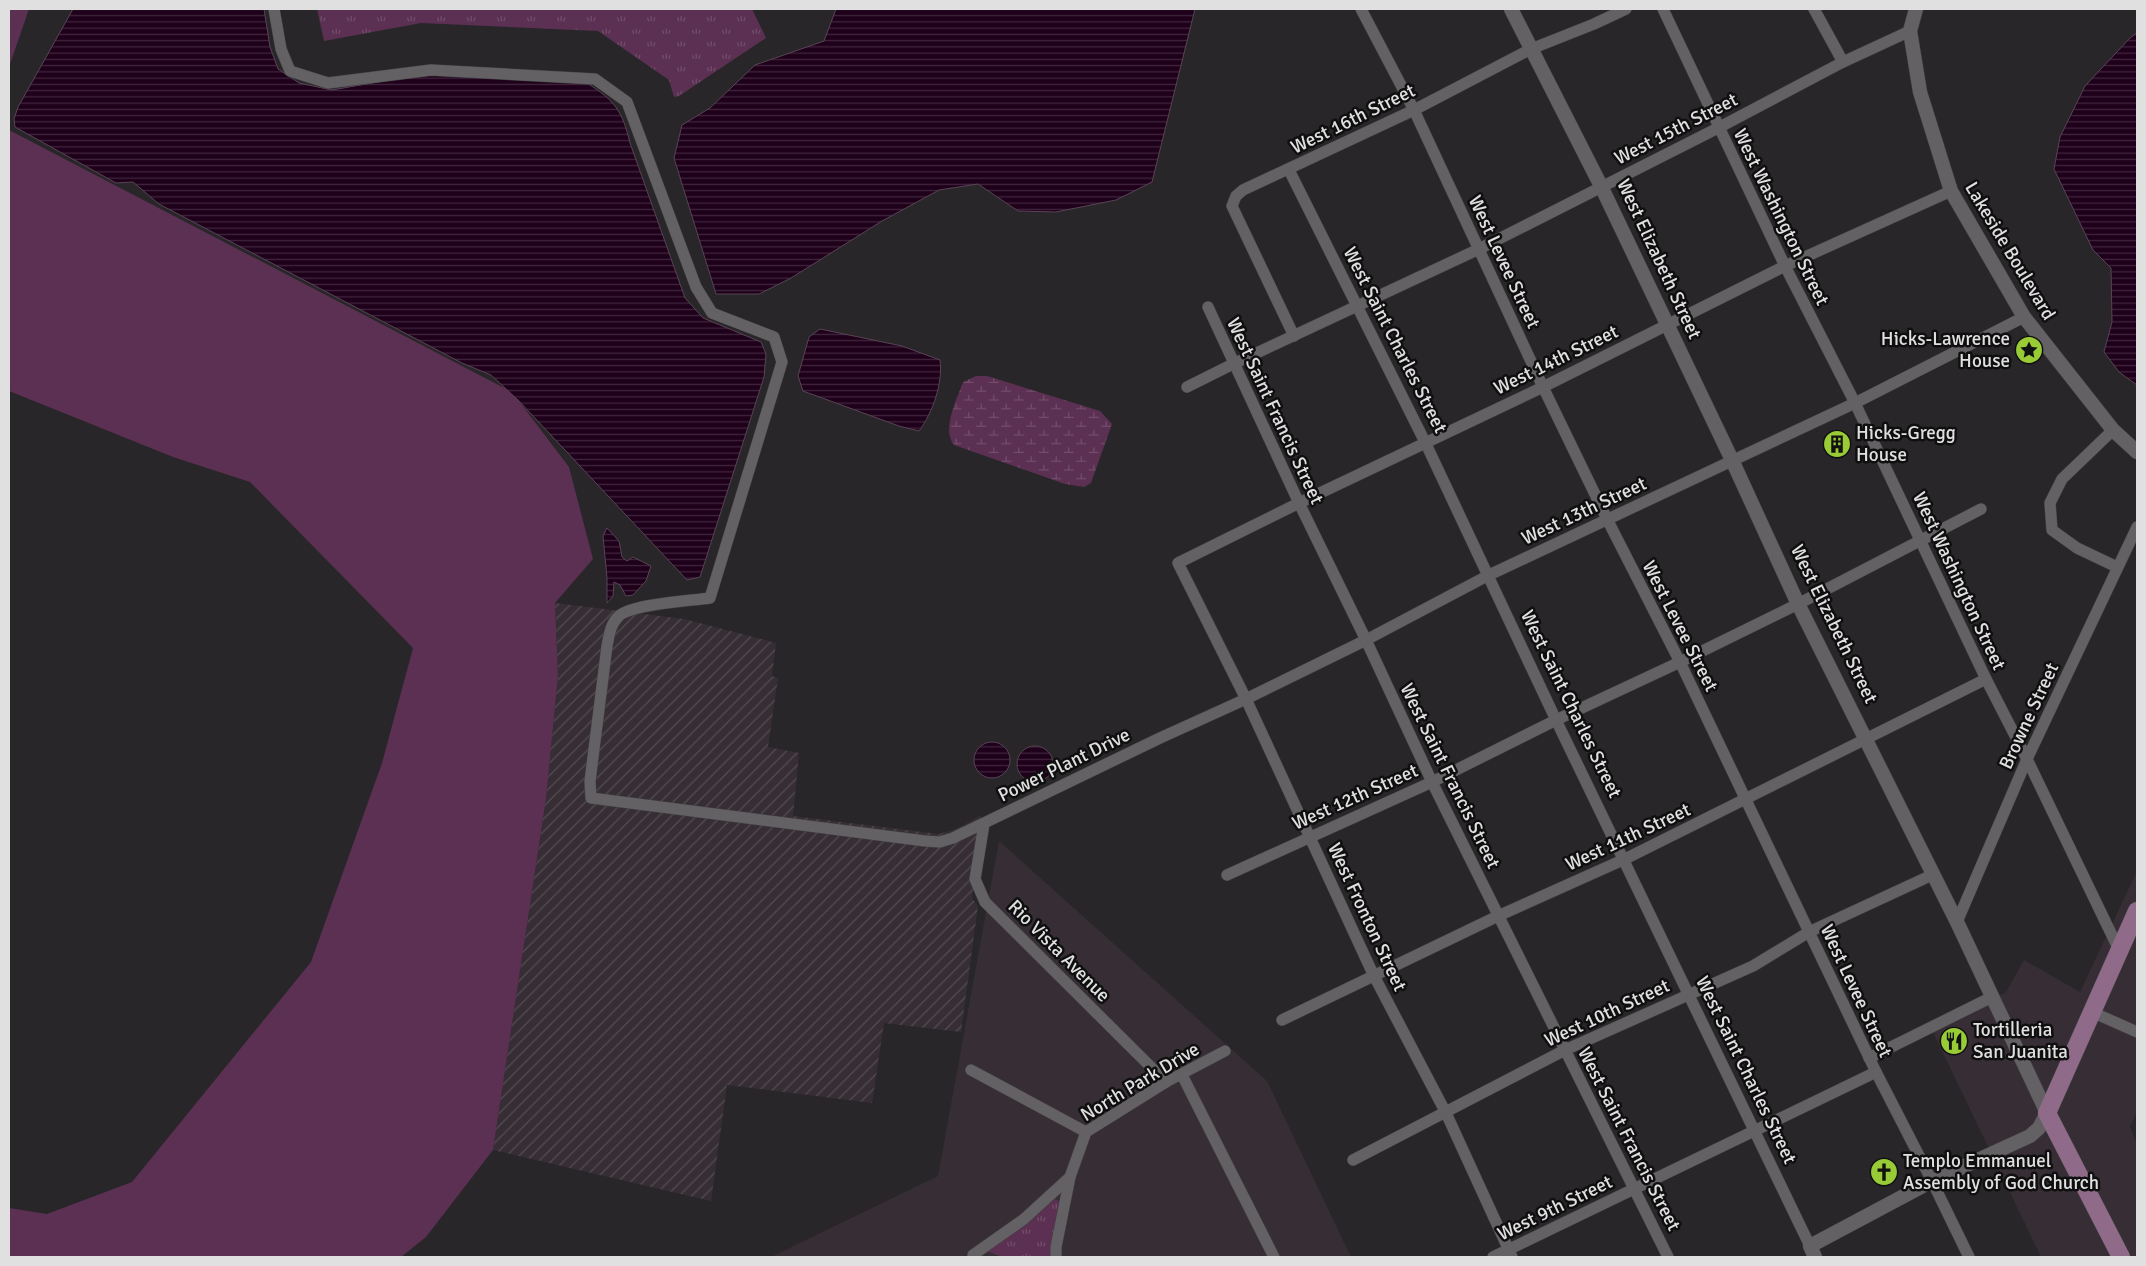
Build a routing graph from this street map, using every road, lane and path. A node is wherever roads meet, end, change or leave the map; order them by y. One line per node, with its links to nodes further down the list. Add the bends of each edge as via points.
1 (274, 9): 50 (street, Power Plant Drive, via 281,49 290,70 328,83 431,70 595,79 627,102 696,287 712,313 774,337 782,362 710,598 634,608 619,615 612,626 590,781 591,798 940,842)
2 (1362, 9): 11 (street, West Levee Street)
3 (1511, 9): 9 (street, West Elizabeth Street)
4 (1626, 9): 9 (street, West 16th Street)
5 (1663, 9): 12 (street, West Washington Street)
6 (1814, 9): 10 (street)
7 (1916, 9): 8 (street, Lakeside Boulevard)
8 (1910, 31): 10 (street, West 15th Street); 15 (street, Lakeside Boulevard, via 1920,92)
9 (1531, 48): 11 (street, West 16th Street); 14 (street, West Elizabeth Street)
10 (1843, 62): 12 (street, West 15th Street)
11 (1414, 110): 13 (street, West 16th Street); 16 (street, West Levee Street)
12 (1718, 128): 14 (street, West 15th Street); 17 (street, West Washington Street)
13 (1289, 170): 19 (street, West Saint Charles Street); 22 (street, West 16th Street, via 1243,190 1232,206)
14 (1602, 186): 16 (street, West 15th Street); 21 (street, West Elizabeth Street)
15 (1950, 192): 17 (street, West 14th Street); 20 (street, Lakeside Boulevard)
16 (1479, 249): 19 (street, West 15th Street); 24 (street, West Levee Street)
17 (1785, 266): 21 (street, West 14th Street); 26 (street, West Washington Street)
18 (1208, 306): 23 (street, West Saint Francis Street)
19 (1357, 308): 22 (street, West 15th Street); 28 (street, West Saint Charles Street)
20 (2024, 317): 26 (street, West 13th Street); 27 (street, Lakeside Boulevard)
21 (1667, 326): 24 (street, West 14th Street); 30 (street, West Elizabeth Street)
22 (1294, 336): 23 (street, West 15th Street)
23 (1233, 364): 25 (street, West 15th Street); 31 (street, West Saint Francis Street)
24 (1543, 387): 28 (street, West 14th Street); 33 (street, West Levee Street)
25 (1187, 388)
26 (1855, 403): 30 (street, West 13th Street); 35 (street, West Washington Street)
27 (2113, 430): 29 (street, Lakeside Boulevard); 37 (street, via 2062,479 2050,503 2052,530 2077,548)
28 (1426, 444): 31 (street, West 14th Street); 38 (street, West Saint Charles Street)
29 (2137, 452)
30 (1732, 460): 33 (street, West 13th Street); 39 (street, West Elizabeth Street)
31 (1299, 503): 36 (street, West 14th Street); 40 (street, West Saint Francis Street)
32 (1981, 509): 35 (street, West 12th Street)
33 (1607, 519): 38 (street, West 13th Street); 41 (street, West Levee Street)
34 (2137, 527): 37 (street, Browne Street)
35 (1920, 541): 39 (street, West 12th Street); 42 (street, West Washington Street)
36 (1178, 564): 43 (street, West Fronton Street)
37 (2117, 567): 47 (street, Browne Street)
38 (1489, 575): 40 (street, West 13th Street); 44 (street, West Saint Charles Street)
39 (1798, 604): 41 (street, West 12th Street); 46 (street, West Elizabeth Street)
40 (1366, 640): 43 (street, West 13th Street); 48 (street, West Saint Francis Street)
41 (1680, 662): 44 (street, West 12th Street); 49 (street, West Levee Street)
42 (1986, 679): 46 (street, West 11th Street); 47 (street, West Washington Street)
43 (1246, 699): 45 (street, West 13th Street); 51 (street, West Fronton Street)
44 (1556, 720): 48 (street, West 12th Street); 52 (street, West Saint Charles Street)
45 (1160, 738): 50 (street, Power Plant Drive)
46 (1867, 738): 49 (street, West 11th Street); 54 (street, West Elizabeth Street)
47 (2027, 760): 57 (street, Browne Street); 59 (street, West Washington Street)
48 (1432, 782): 51 (street, West 12th Street); 56 (street, West Saint Francis Street)
49 (1746, 800): 52 (street, West 11th Street); 58 (street, West Levee Street)
50 (984, 824): 72 (street, Rio Vista Avenue, via 975,879 986,902)
51 (1310, 837): 53 (street, West 12th Street); 60 (street, West Fronton Street)
52 (1625, 859): 56 (street, West 11th Street); 61 (street, West Saint Charles Street)
53 (1227, 875)
54 (1932, 875): 57 (street, West Elizabeth Street); 58 (street, West 10th Street)
55 (2137, 912): 59 (main road)
56 (1498, 916): 60 (street, West 11th Street); 66 (street, West Saint Francis Street)
57 (1957, 922): 62 (street, West Elizabeth Street)
58 (1809, 932): 61 (street, West 10th Street, via 1753,966); 68 (street, West Levee Street)
59 (2120, 952): 63 (main road)
60 (1373, 974): 64 (street, West 11th Street); 73 (street, West Fronton Street)
61 (1688, 994): 66 (street, West 10th Street); 75 (street, West Saint Charles Street)
62 (1992, 997): 68 (street); 74 (street, West Elizabeth Street)
63 (2092, 1012): 65 (street); 74 (main road)
64 (1282, 1020)
65 (2137, 1032)
66 (1565, 1050): 73 (street, West 10th Street); 80 (street, West Saint Francis Street)
67 (1225, 1052): 71 (street, North Park Drive)
68 (1869, 1058): 70 (street, West Levee Street)
69 (971, 1070): 76 (street)
70 (1876, 1072): 75 (street, West 9th Street); 79 (street, West Levee Street)
71 (1182, 1074): 72 (street, North Park Drive); 85 (street)
72 (1166, 1082): 76 (street, North Park Drive)
73 (1446, 1113): 77 (street, West 10th Street); 82 (street, West Fronton Street)
74 (2047, 1113): 79 (street, via 2030,1136); 89 (main road, West Elizabeth Street)
75 (1755, 1130): 80 (street, West 9th Street); 81 (street, West Saint Charles Street)
76 (1086, 1132): 78 (street, North Park Drive)
77 (1353, 1160)
78 (1070, 1177): 83 (street, North Park Drive, via 1024,1219); 84 (street, North Park Drive)
79 (1932, 1181): 81 (street); 88 (street, West Levee Street)
80 (1634, 1189): 82 (street, West 9th Street); 87 (street, West Saint Francis Street)
81 (1813, 1252)
82 (1511, 1254): 86 (street, West 9th Street)
83 (972, 1257)
84 (1056, 1257)
85 (1274, 1257)
86 (1493, 1257)
87 (1668, 1257)
88 (1969, 1257)
89 (2119, 1257)

